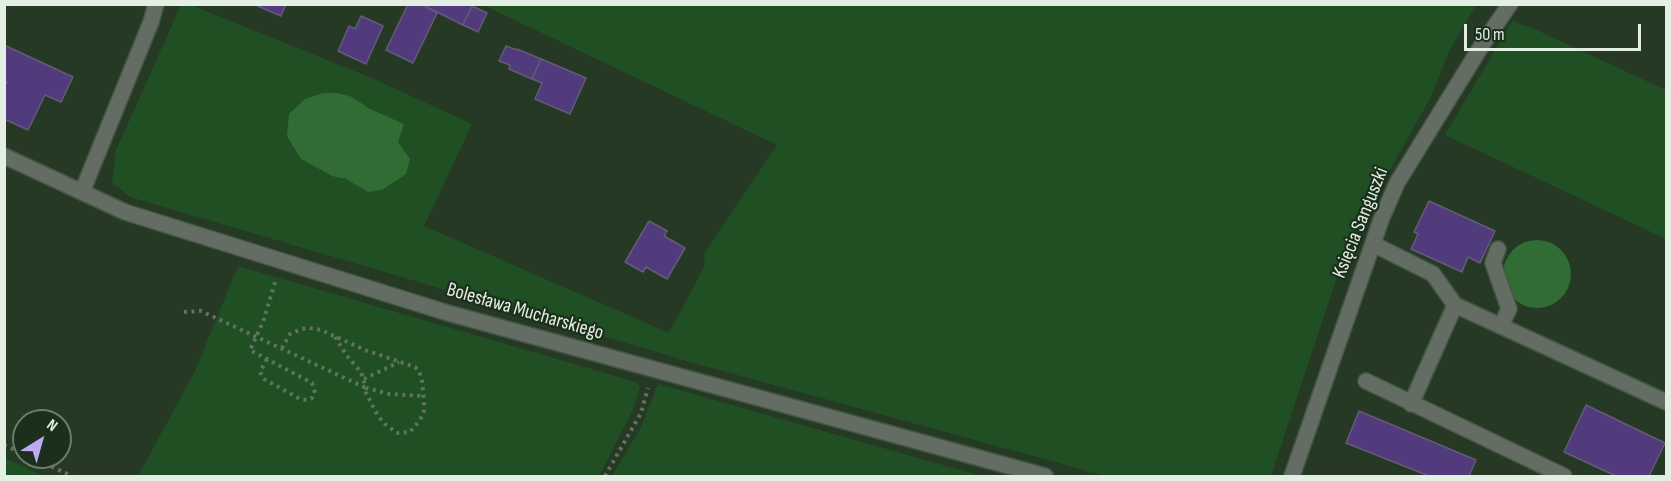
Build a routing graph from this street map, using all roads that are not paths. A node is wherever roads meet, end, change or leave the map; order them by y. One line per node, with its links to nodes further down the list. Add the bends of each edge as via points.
1 (156, 4): 4 (street)
2 (1510, 4): 5 (street, Księcia Sanguszki, via 1397,183)
3 (4, 156): 4 (street, Bolesława Mucharskiego)
4 (82, 192): 13 (street, Bolesława Mucharskiego, via 125,212 448,313)
5 (1373, 244): 7 (street, via 1433,274); 14 (street, Księcia Sanguszki)
6 (1498, 249): 8 (street, via 1493,263 1509,309)
7 (1455, 305): 8 (street); 11 (street)
8 (1501, 326): 10 (street)
9 (1366, 381): 11 (street)
10 (1666, 402)
11 (1412, 404): 12 (street)
12 (1538, 471): 15 (street)
13 (1046, 477)
14 (1292, 477)
15 (1564, 477)

